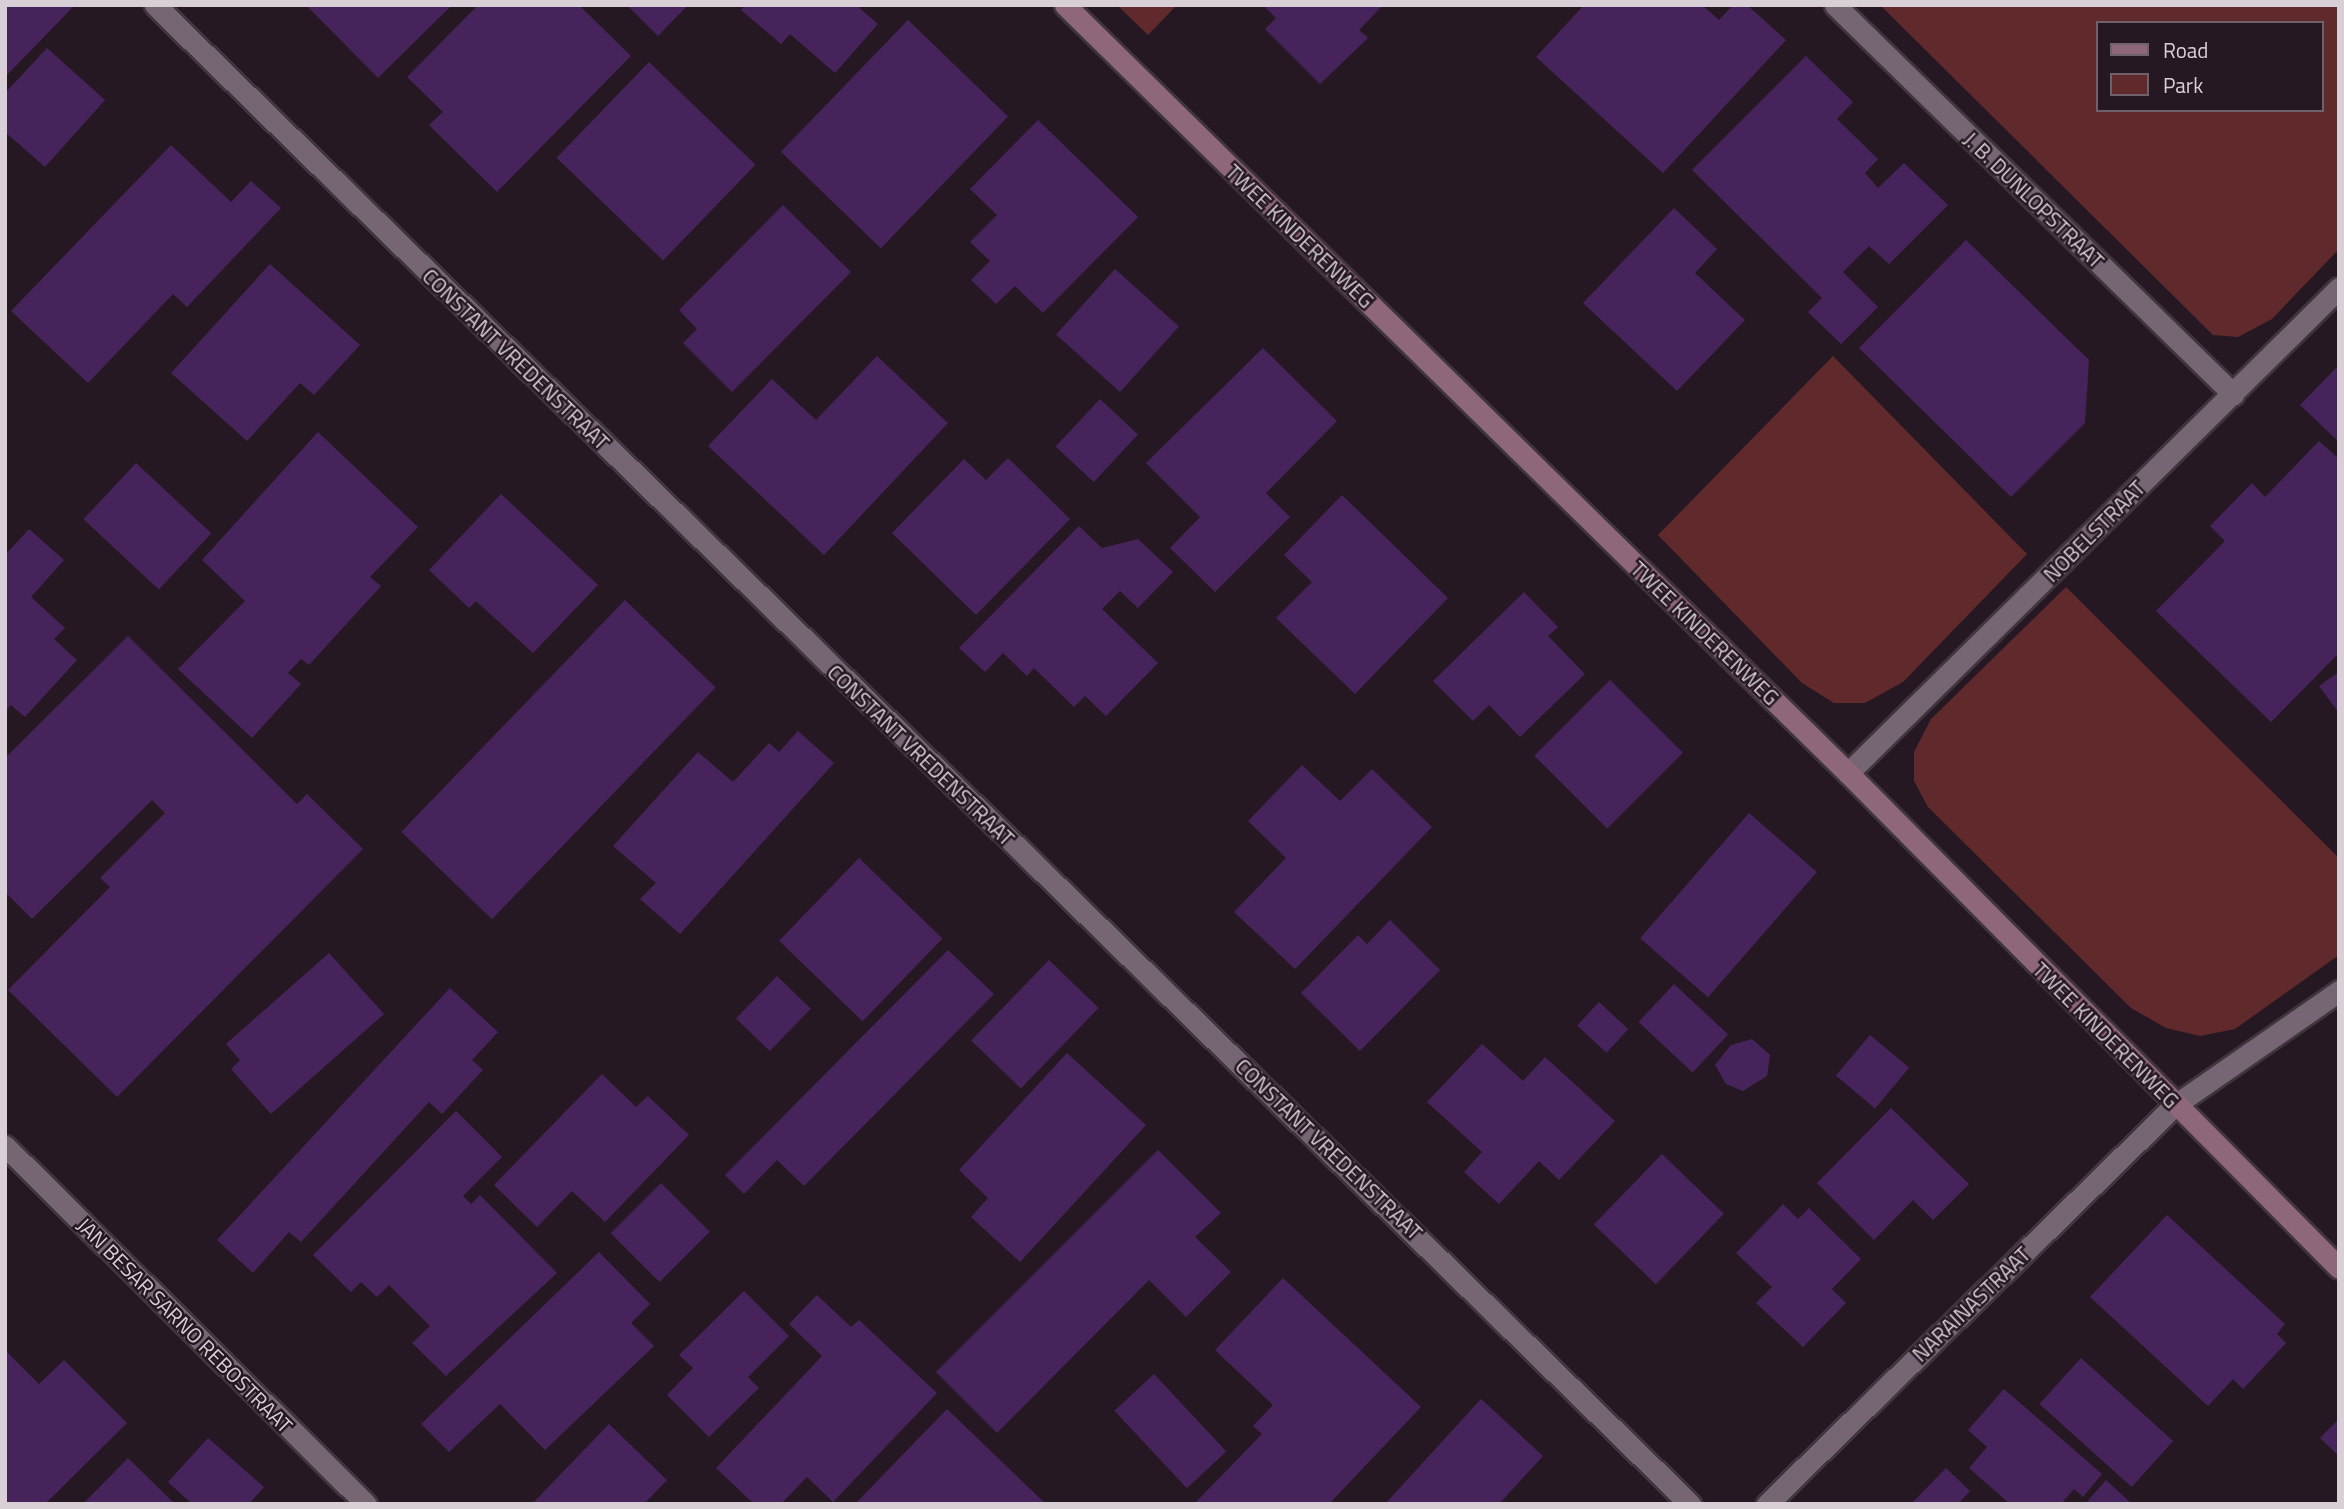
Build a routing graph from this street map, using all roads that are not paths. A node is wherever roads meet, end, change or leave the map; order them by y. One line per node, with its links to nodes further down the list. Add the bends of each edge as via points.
1 (155, 5): 12 (street, CONSTANT VREDENSTRAAT)
2 (1065, 5): 6 (street, TWEE KINDERENWEG)
3 (1835, 5): 5 (street, J. B. DUNLOPSTRAAT)
4 (2339, 288): 5 (street, NOBELSTRAAT)
5 (2233, 394): 6 (street, NOBELSTRAAT)
6 (1848, 773): 8 (street, TWEE KINDERENWEG)
7 (2339, 991): 8 (street, NARAINASTRAAT)
8 (2175, 1105): 10 (street, TWEE KINDERENWEG); 13 (street, NARAINASTRAAT)
9 (5, 1146): 11 (street, JAN BESAR SARNO REBOSTRAAT)
10 (2339, 1268)
11 (366, 1504)
12 (1689, 1504)
13 (1767, 1504)

